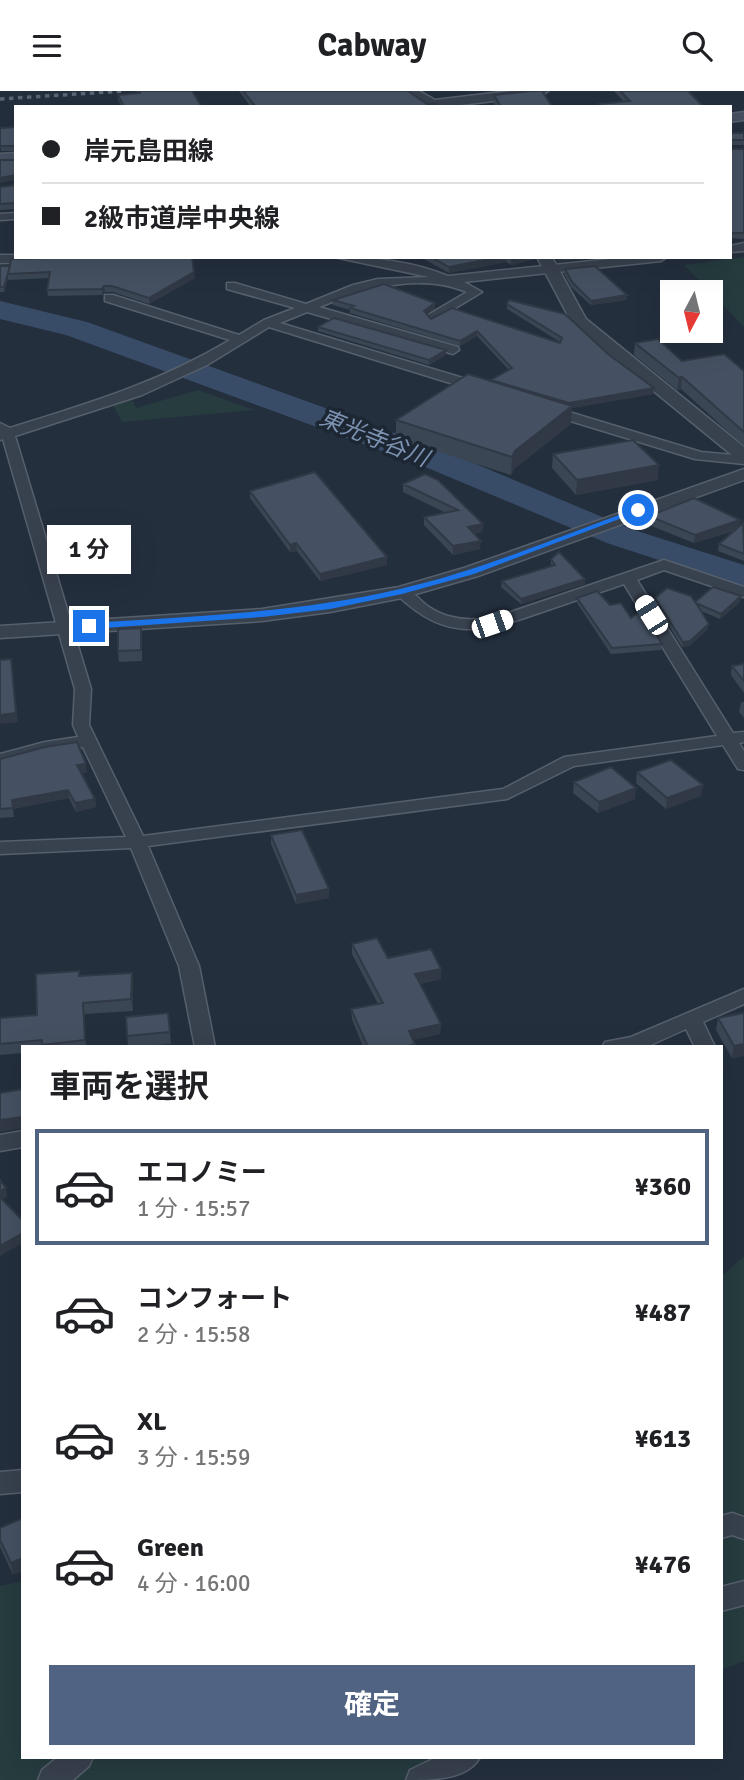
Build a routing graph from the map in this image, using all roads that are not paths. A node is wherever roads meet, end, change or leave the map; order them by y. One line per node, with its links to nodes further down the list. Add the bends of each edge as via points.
1 (410, 91): 3 (street)
2 (542, 91): 3 (street)
3 (436, 105)
4 (353, 259): 7 (street, via 423,270)
5 (628, 259): 6 (street)
6 (547, 264): 7 (street); 18 (street, via 579,322)
7 (450, 280): 10 (street, via 378,283); 11 (street, via 476,292)
8 (231, 286): 10 (street)
9 (109, 298): 13 (street)
10 (304, 307): 12 (street); 14 (street)
11 (432, 318)
12 (268, 323): 13 (street); 15 (street)
13 (240, 339): 17 (street, via 137,392)
14 (453, 350)
15 (491, 391)
16 (530, 404): 18 (street, via 700,456)
17 (3, 432): 23 (street)
18 (744, 458)
19 (744, 474): 22 (street, via 471,572)
20 (628, 578): 21 (street, via 664,565); 22 (street, via 492,624 442,621 425,614); 25 (street)
21 (744, 591)
22 (402, 592): 23 (street, via 262,615)
23 (64, 628): 24 (street); 26 (street, via 83,689 81,725)
24 (0, 632)
25 (736, 739): 28 (street); 29 (street, via 570,761 507,794)
26 (89, 741): 27 (street); 29 (street)
27 (0, 759)
28 (744, 765)
29 (137, 842): 30 (street); 33 (street, via 189,966)
30 (0, 848)
31 (744, 996): 32 (street)
32 (691, 1019): 34 (street); 35 (street)
33 (205, 1045)
34 (624, 1045)
35 (704, 1045)
36 (21, 1139): 37 (street)
37 (0, 1143)
38 (21, 1481): 39 (street)
39 (0, 1483)
40 (723, 1526): 41 (street)
41 (744, 1528)
42 (744, 1593): 43 (street)
43 (723, 1598)
44 (77, 1759): 46 (street)
45 (463, 1759): 47 (street)
46 (52, 1780)
47 (420, 1780)

